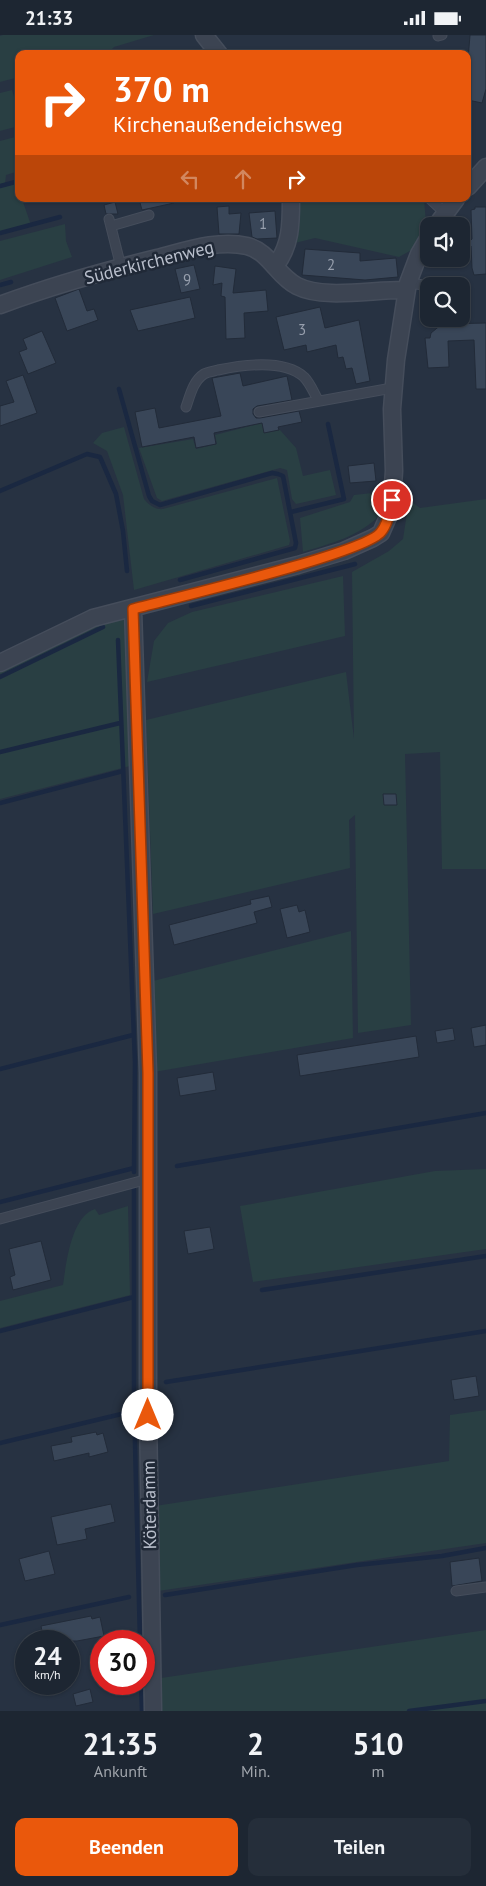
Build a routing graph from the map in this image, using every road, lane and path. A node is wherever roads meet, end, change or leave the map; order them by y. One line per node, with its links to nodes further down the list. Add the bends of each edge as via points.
1 (204, 35): 2 (street)
2 (216, 50)
3 (486, 167): 4 (street)
4 (471, 184)
5 (291, 202): 12 (street, via 290,235 286,250)
6 (432, 202): 9 (lane)
7 (454, 202): 10 (street)
8 (149, 215): 13 (lane, via 110,223)
9 (439, 217)
10 (442, 217)
11 (420, 252): 14 (street)
12 (275, 266): 13 (street, Süderkirchenweg, via 257,250 234,245 200,248); 14 (street, Süderkirchenweg, via 291,283 307,290 332,293)
13 (121, 267): 16 (street, Süderkirchenweg)
14 (407, 286): 15 (lane); 17 (street)
15 (420, 286)
16 (0, 305)
17 (392, 388): 18 (lane); 21 (street, via 392,500 381,533 344,551)
18 (318, 400): 19 (lane, via 305,378 295,371 255,365 204,373 192,389); 20 (lane)
19 (186, 407)
20 (259, 412)
21 (133, 609): 22 (street, via 93,618); 23 (street, Köterdamm, via 148,1063)
22 (0, 663)
23 (148, 1179): 24 (lane); 27 (street, Köterdamm)
24 (0, 1219)
25 (486, 1587): 26 (lane)
26 (456, 1591)
27 (153, 1711)

